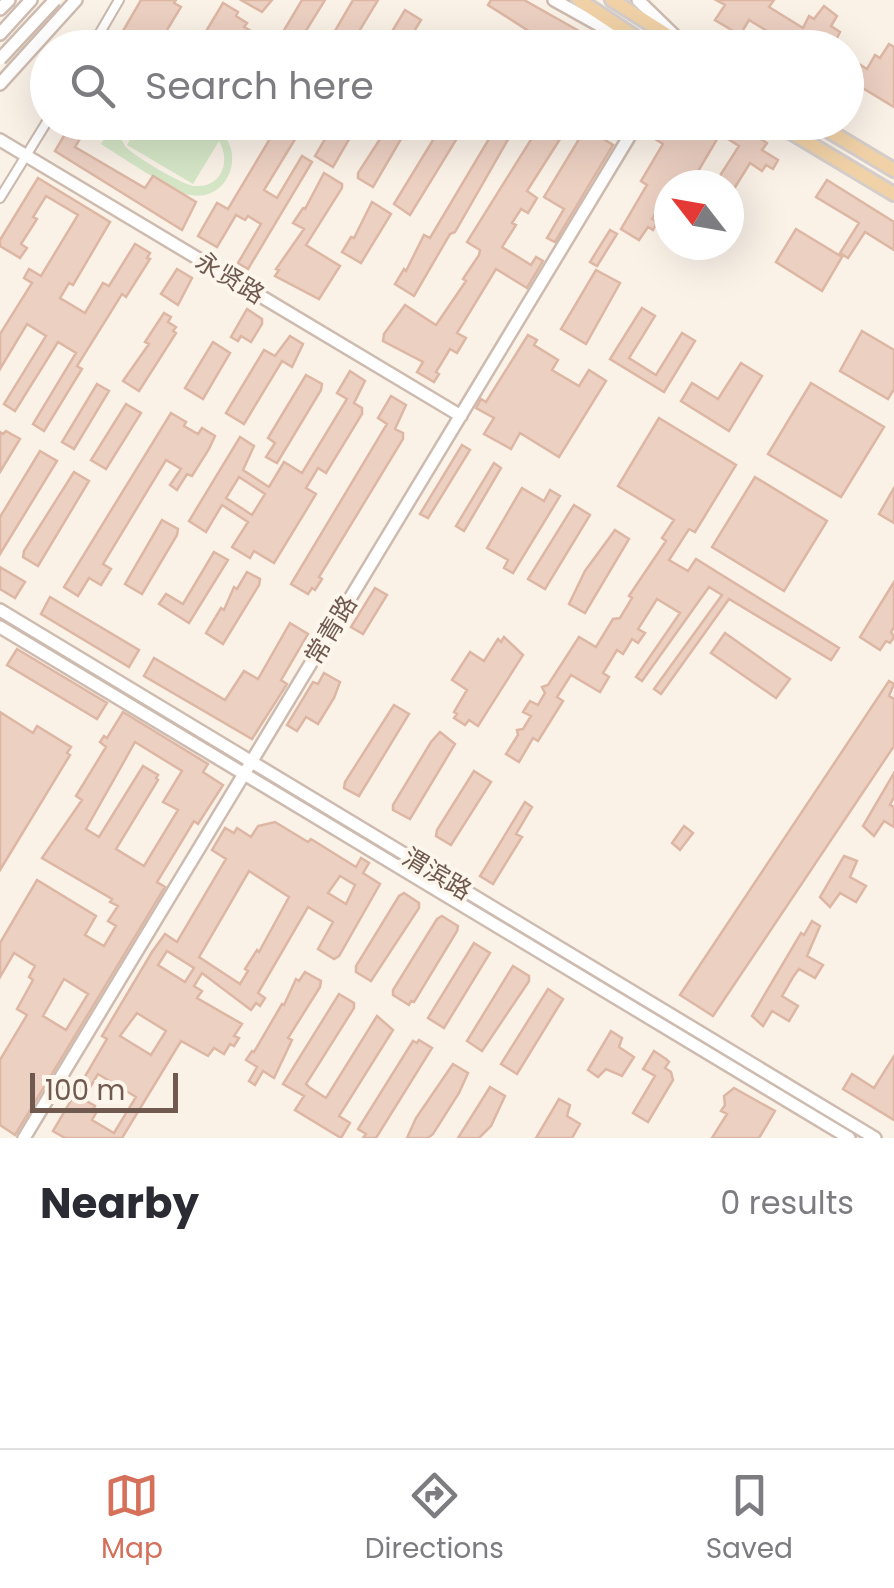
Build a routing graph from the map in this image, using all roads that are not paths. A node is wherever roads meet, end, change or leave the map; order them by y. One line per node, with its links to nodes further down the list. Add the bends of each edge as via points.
1 (8, 0): 10 (street)
2 (30, 0): 17 (street)
3 (55, 0): 19 (street, bridge)
4 (76, 0): 11 (street)
5 (119, 0): 12 (street)
6 (554, 0): 13 (street)
7 (579, 0): 14 (main road)
8 (638, 0): 16 (street)
9 (616, 2): 15 (main road)
10 (0, 10)
11 (49, 30)
12 (102, 30)
13 (608, 30)
14 (626, 30)
15 (660, 30)
16 (669, 30)
17 (0, 34)
18 (30, 51): 20 (street)
19 (0, 60)
20 (0, 84)
21 (0, 140): 26 (street, 永贤路)
22 (35, 140): 26 (street)
23 (627, 140): 30 (street, 常青路)
24 (804, 140): 28 (main road)
25 (844, 140): 27 (main road)
26 (26, 155): 29 (street); 30 (street, 永贤路)
27 (894, 170)
28 (894, 194)
29 (0, 198)
30 (461, 416): 33 (street, 常青路)
31 (0, 610): 33 (street, 渭滨路)
32 (0, 627): 34 (street, 渭滨路)
33 (252, 762): 34 (street, 常青路); 37 (street, 渭滨路)
34 (244, 776): 35 (street, 常青路); 36 (street, 渭滨路)
35 (24, 1138)
36 (849, 1138)
37 (875, 1138)

